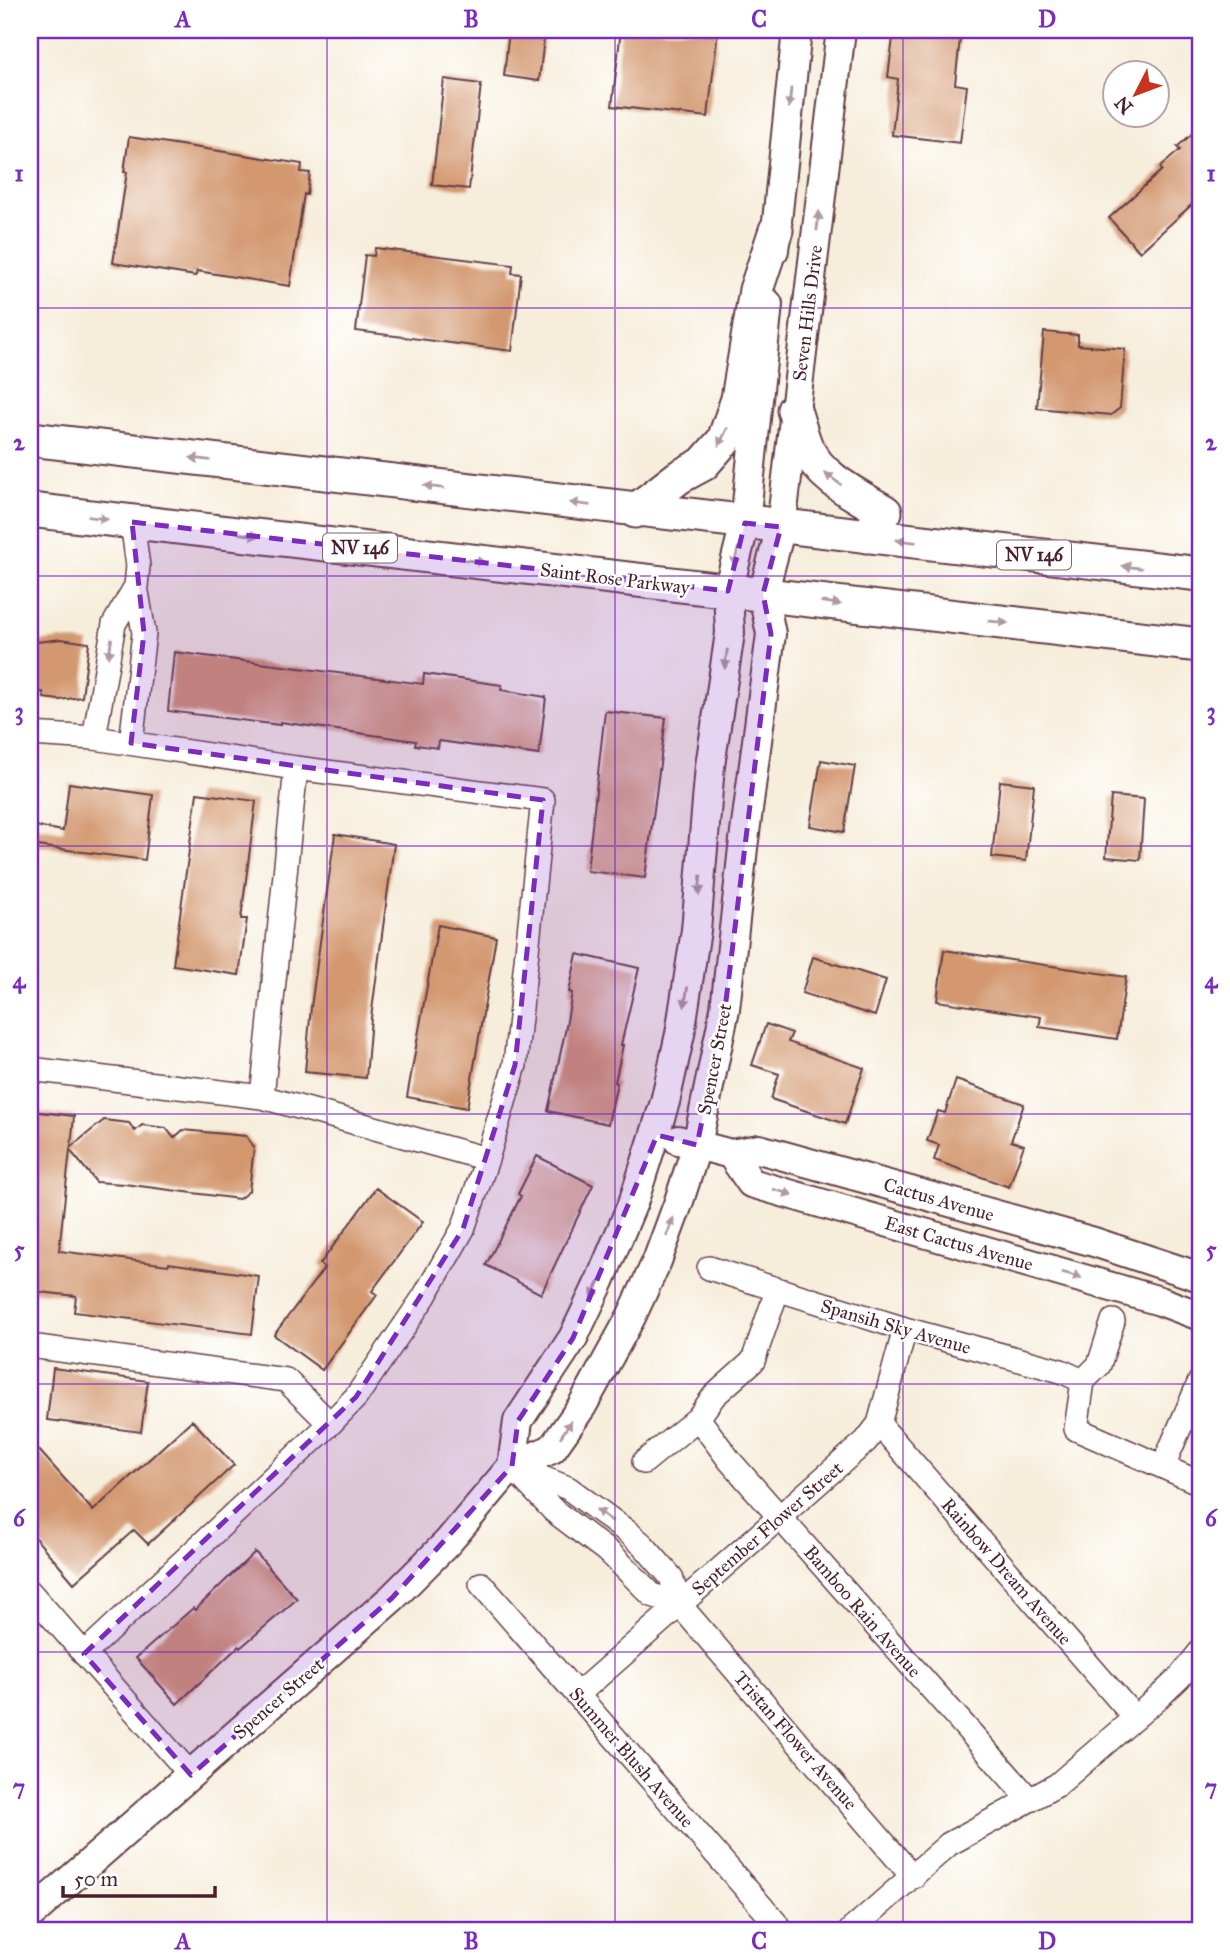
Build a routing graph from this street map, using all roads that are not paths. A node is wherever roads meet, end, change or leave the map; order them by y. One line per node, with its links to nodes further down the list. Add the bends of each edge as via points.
1 (797, 30): 3 (main road, Seven Hills Drive, one-way to 3)
2 (841, 30): 4 (main road, Seven Hills Drive, one-way to 2)
3 (776, 230): 7 (highway, one-way to 7, via 756,290 738,399 724,440 703,464); 9 (main road, Seven Hills Drive)
4 (794, 410): 10 (main road, Seven Hills Drive); 11 (highway, one-way to 4, via 886,512 824,472 806,446)
5 (30, 439): 7 (highway, NV 146, one-way to 5)
6 (30, 510): 8 (highway, Saint Rose Parkway / NV 146, one-way to 8)
7 (635, 510): 9 (highway, NV 146)
8 (132, 522): 13 (street); 14 (highway, Saint Rose Parkway / NV 146, one-way to 14)
9 (745, 523): 10 (highway, NV 146); 14 (main road, Seven Hills Drive, one-way to 14)
10 (781, 527): 11 (highway, NV 146); 15 (main road, Seven Hills Drive)
11 (867, 536): 12 (highway, NV 146, one-way to 11)
12 (1200, 575)
13 (136, 586): 18 (street, one-way to 18, via 114,624); 19 (street, via 144,633)
14 (728, 591): 15 (highway, Saint Rose Parkway / NV 146); 23 (main road, Spencer Street, one-way to 23, via 730,634 680,1034)
15 (763, 594): 16 (highway, Saint Rose Parkway / NV 146, one-way to 16); 23 (main road, Spencer Street, via 771,634 731,963 717,1051)
16 (1200, 645)
17 (30, 734): 18 (street)
18 (94, 738): 19 (street)
19 (131, 743): 20 (street)
20 (296, 768): 22 (street); 25 (street, via 543,800 515,1065)
21 (30, 1069): 22 (street)
22 (262, 1097): 25 (street)
23 (677, 1140): 24 (main road, Cactus Avenue); 43 (main road, Spencer Street, one-way to 43, via 634,1200 573,1338 518,1421); 43 (main road, Spencer Street, one-way to 23, via 552,1449 607,1362 657,1261)
24 (731, 1154): 26 (main road, Cactus Avenue, via 760,1149); 27 (main road, East Cactus Avenue, one-way to 27, via 751,1183)
25 (487, 1159): 40 (street, via 463,1229 424,1297 356,1397)
26 (1018, 1221): 27 (main road, via 1004,1235 917,1219); 28 (main road, Cactus Avenue)
27 (897, 1224): 33 (main road, East Cactus Avenue, one-way to 33)
28 (1129, 1252): 30 (main road, Cactus Avenue); 32 (main road, via 1149,1272)
29 (709, 1268): 31 (street, Spansih Sky Avenue)
30 (1200, 1277)
31 (777, 1291): 35 (street, Spansih Sky Avenue); 39 (street, via 753,1361 713,1396)
32 (1200, 1296)
33 (1200, 1316)
34 (1113, 1321): 37 (street, via 1099,1365)
35 (905, 1329): 37 (street, Spansih Sky Avenue); 41 (street, September Flower Street)
36 (30, 1346): 40 (street, via 286,1380)
37 (1083, 1381): 44 (street, via 1076,1429)
38 (1200, 1381): 44 (street)
39 (698, 1418): 42 (street); 46 (street, Bamboo Rain Avenue)
40 (330, 1424): 51 (street)
41 (879, 1424): 46 (street, September Flower Street, via 866,1441); 53 (street, Rainbow Dream Avenue)
42 (644, 1462)
43 (512, 1466): 49 (street, Tristan Flower Avenue, via 554,1511 611,1554 652,1595); 54 (main road, Spencer Street, via 448,1542 392,1598)
44 (1163, 1466): 45 (street)
45 (1199, 1480)
46 (780, 1516): 49 (street, September Flower Street); 55 (street, Bamboo Rain Avenue)
47 (481, 1584): 52 (street, Summer Blush Avenue)
48 (30, 1592): 51 (street)
49 (680, 1604): 52 (street, September Flower Street); 56 (street, Tristan Flower Avenue)
50 (1200, 1652): 53 (street)
51 (84, 1654): 54 (street)
52 (578, 1694): 58 (street, Summer Blush Avenue)
53 (1135, 1718): 55 (street, via 1057,1785)
54 (191, 1775): 57 (main road, Spencer Street)
55 (1030, 1800): 56 (street, via 949,1844)
56 (913, 1877): 59 (street)
57 (30, 1914)
58 (782, 1930)
59 (851, 1930)

